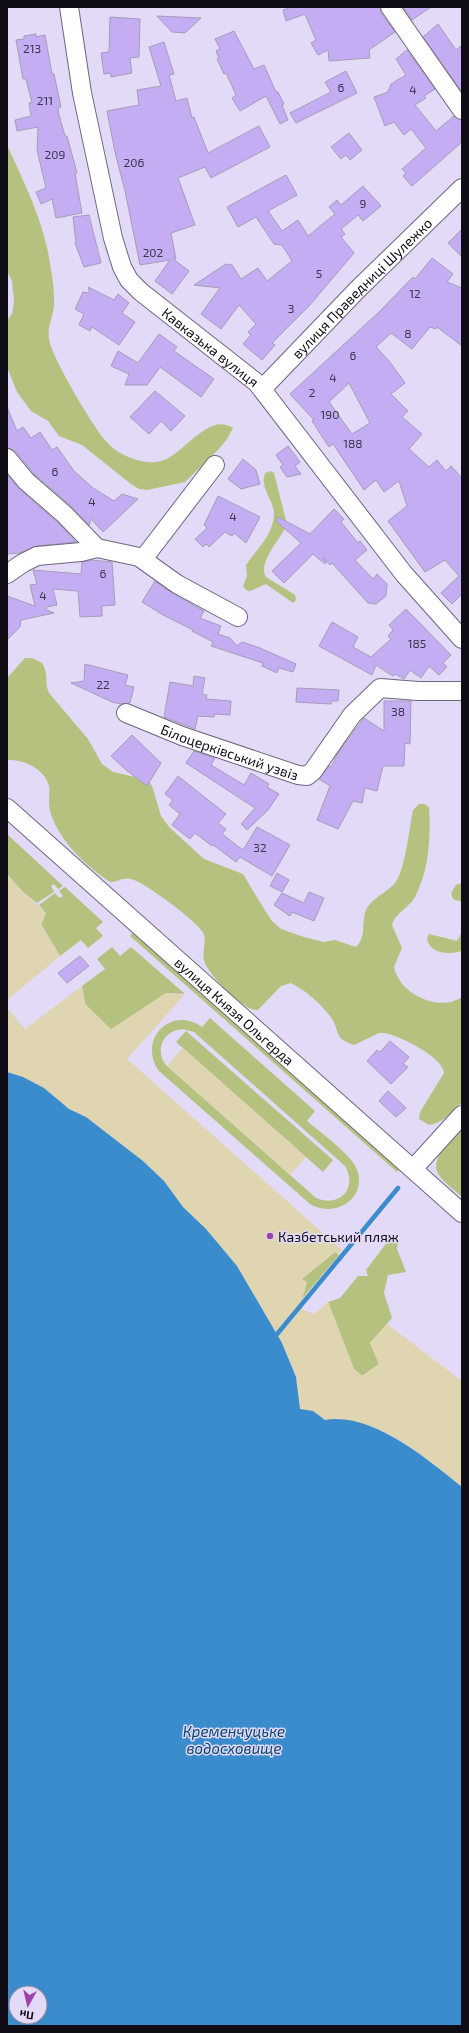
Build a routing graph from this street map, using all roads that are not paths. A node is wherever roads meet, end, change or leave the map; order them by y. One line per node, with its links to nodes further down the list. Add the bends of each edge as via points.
1 (69, 7): 5 (street, Кавказька вулиця, via 86,114 113,238 122,267 129,280 141,292 245,372)
2 (390, 7): 3 (street)
3 (462, 110)
4 (462, 188): 5 (street, вулиця Праведниці Шулежко, via 358,289)
5 (262, 389): 12 (street, Кавказька вулиця, via 404,574)
6 (7, 458): 8 (street, via 26,481)
7 (216, 464): 9 (street)
8 (98, 548): 9 (street); 10 (street, via 33,557)
9 (143, 559): 11 (street, via 177,584)
10 (7, 574)
11 (238, 617)
12 (462, 639)
13 (462, 690): 14 (street, Білоцерківський узвіз, via 418,691 380,688 352,715 307,776 182,736)
14 (126, 713)
15 (7, 808): 17 (street, вулиця Князя Ольгерда)
16 (462, 1115): 17 (street)
17 (413, 1168): 18 (street, вулиця Князя Ольгерда)
18 (462, 1213)

